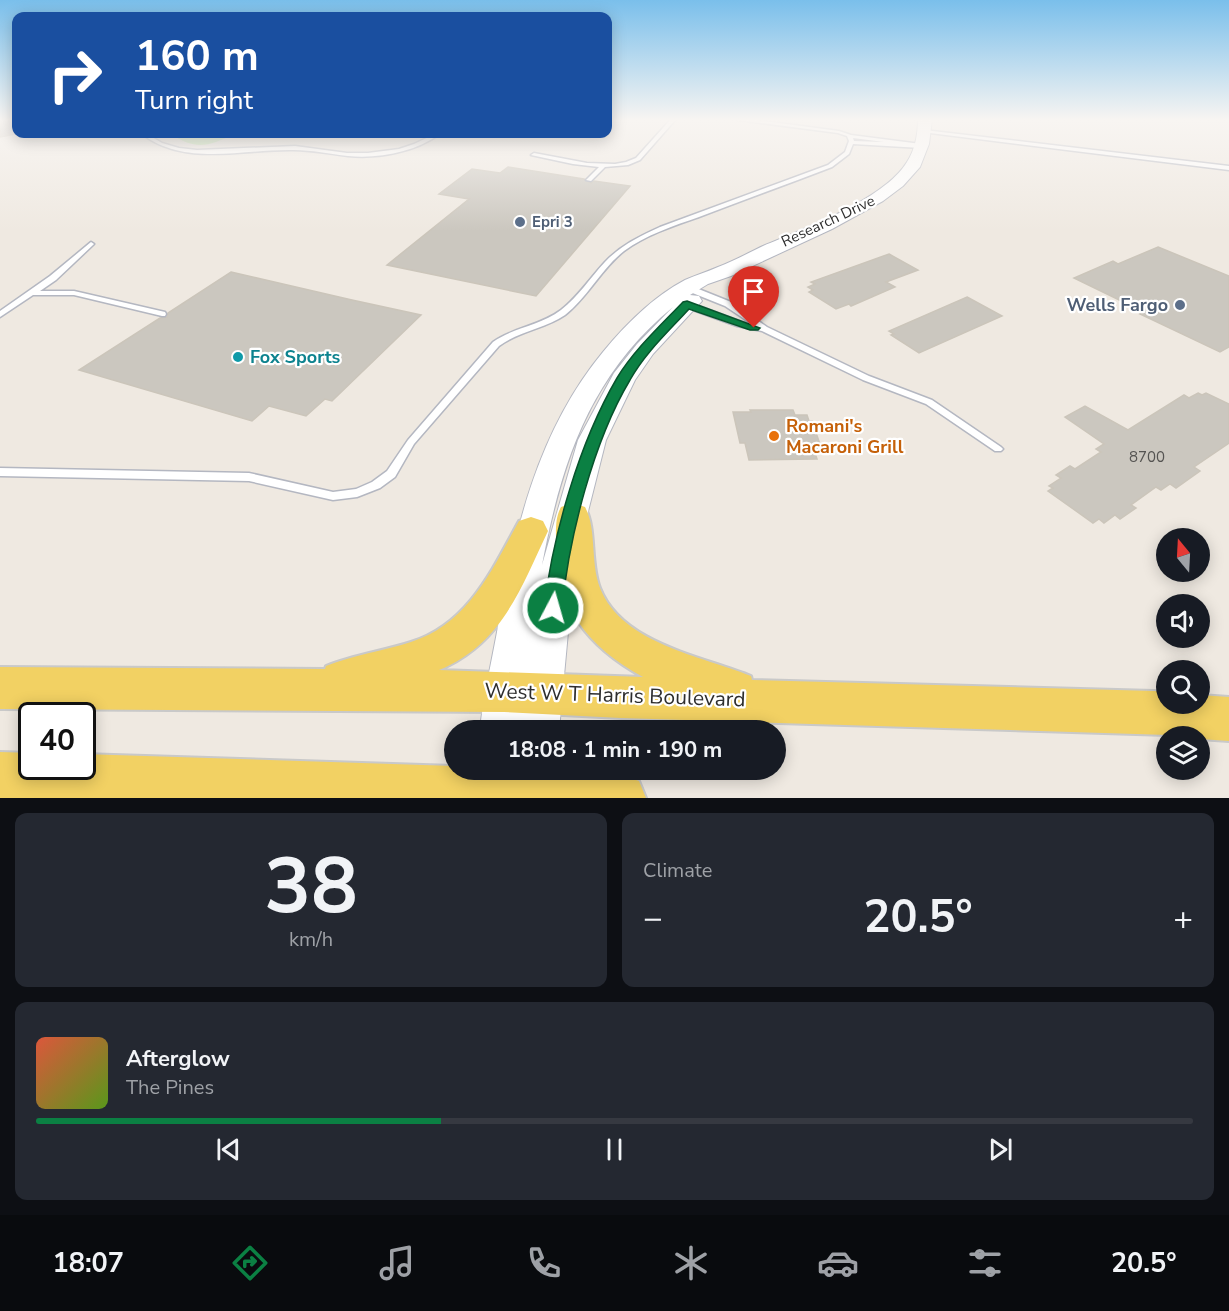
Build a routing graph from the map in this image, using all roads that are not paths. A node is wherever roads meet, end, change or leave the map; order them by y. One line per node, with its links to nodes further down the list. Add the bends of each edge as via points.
1 (542, 156): 6 (lane)
2 (639, 156): 6 (lane, via 619,166)
3 (844, 156): 16 (lane, via 830,166 656,231 621,251 601,268 567,310 541,326 501,339 411,442 391,474 367,489 333,496 249,477)
4 (915, 156): 11 (street, Research Drive, via 911,169 884,194 724,272 719,280)
5 (1129, 156): 7 (lane)
6 (603, 166): 8 (lane)
7 (1229, 168)
8 (589, 180)
9 (91, 244): 10 (lane)
10 (32, 293): 12 (lane, via 74,293); 13 (lane)
11 (687, 296): 14 (lane, via 740,324); 14 (lane, via 735,308); 17 (street, Research Drive, via 645,349 608,406 592,440); 18 (street, Research Drive, via 650,315 597,373 575,409 545,481)
12 (162, 314)
13 (0, 315)
14 (764, 329): 15 (lane, via 866,378 929,402)
15 (998, 448)
16 (0, 472)
17 (573, 516): 21 (main road, via 575,562 582,591 610,633 632,651 668,668); 22 (street, Research Drive)
18 (531, 531): 20 (main road, via 492,603 477,623 456,639 429,654); 22 (street, Research Drive)
19 (0, 688): 20 (main road, West W T Harris Boulevard)
20 (310, 689): 22 (main road, West W T Harris Boulevard)
21 (763, 700): 22 (main road, West W T Harris Boulevard, via 621,697); 23 (main road, West W T Harris Boulevard)
22 (522, 711)
23 (1229, 719)
24 (0, 775): 25 (main road)
25 (513, 786): 26 (main road)
26 (622, 798)

